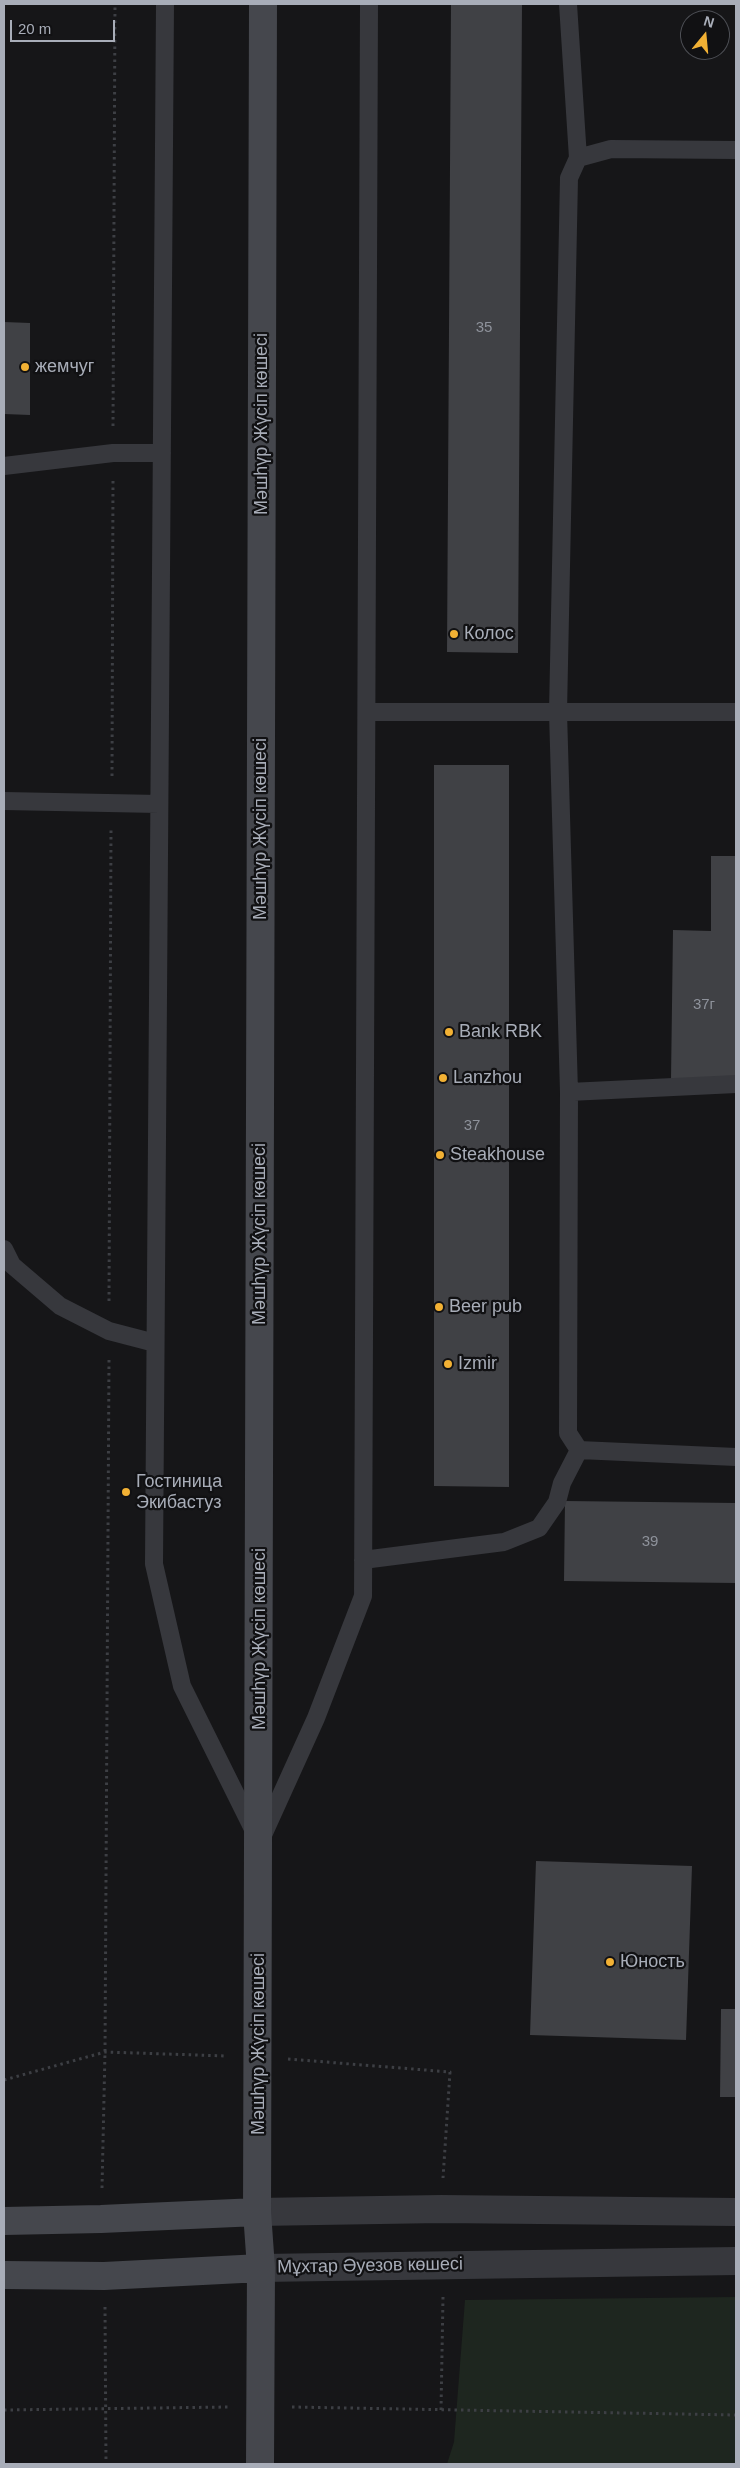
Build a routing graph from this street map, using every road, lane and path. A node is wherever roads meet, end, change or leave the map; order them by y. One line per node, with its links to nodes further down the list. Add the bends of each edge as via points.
1 (115, 4): 8 (path)
2 (165, 4): 9 (lane)
3 (263, 4): 25 (main road, Мәшһүр Жүсіп көшесі)
4 (369, 4): 11 (lane)
5 (568, 4): 7 (lane)
6 (736, 150): 7 (lane, via 611,149)
7 (578, 158): 12 (lane, via 569,178)
8 (113, 453): 9 (lane); 10 (lane); 15 (path)
9 (162, 453): 16 (lane)
10 (4, 466)
11 (367, 712): 12 (lane); 24 (lane)
12 (558, 712): 13 (lane); 18 (lane)
13 (736, 712)
14 (4, 801): 15 (lane)
15 (112, 803): 16 (lane); 20 (path)
16 (160, 804): 21 (lane)
17 (736, 1084): 18 (lane)
18 (569, 1092): 22 (lane, via 568,1433)
19 (4, 1249): 20 (lane, via 12,1265 60,1306)
20 (109, 1330): 21 (lane); 28 (path, via 106,2042)
21 (155, 1344): 25 (lane, via 154,1564 182,1686)
22 (579, 1450): 23 (lane); 24 (lane, via 562,1483 557,1502 540,1528 504,1542)
23 (736, 1457)
24 (363, 1560): 25 (lane, via 363,1596 316,1718)
25 (259, 1843): 26 (main road, Мәшһүр Жүсіп көшесі)
26 (257, 2212): 27 (street, via 441,2209); 28 (main road); 31 (main road, Мәшһүр Жүсіп көшесі)
27 (736, 2212)
28 (101, 2219): 29 (main road)
29 (4, 2221)
30 (736, 2261): 31 (street, Мұхтар Әуезов көшесі)
31 (261, 2268): 33 (main road, Мұхтар Әуезов көшесі); 34 (main road, Мәшһүр Жүсіп көшесі)
32 (4, 2275): 33 (main road, Мұхтар Әуезов көшесі)
33 (104, 2276): 36 (path)
34 (260, 2406): 36 (path); 37 (path); 39 (main road, Мәшһүр Жүсіп көшесі)
35 (4, 2410): 36 (path)
36 (106, 2410): 38 (path)
37 (736, 2415)
38 (106, 2464)
39 (260, 2464)

